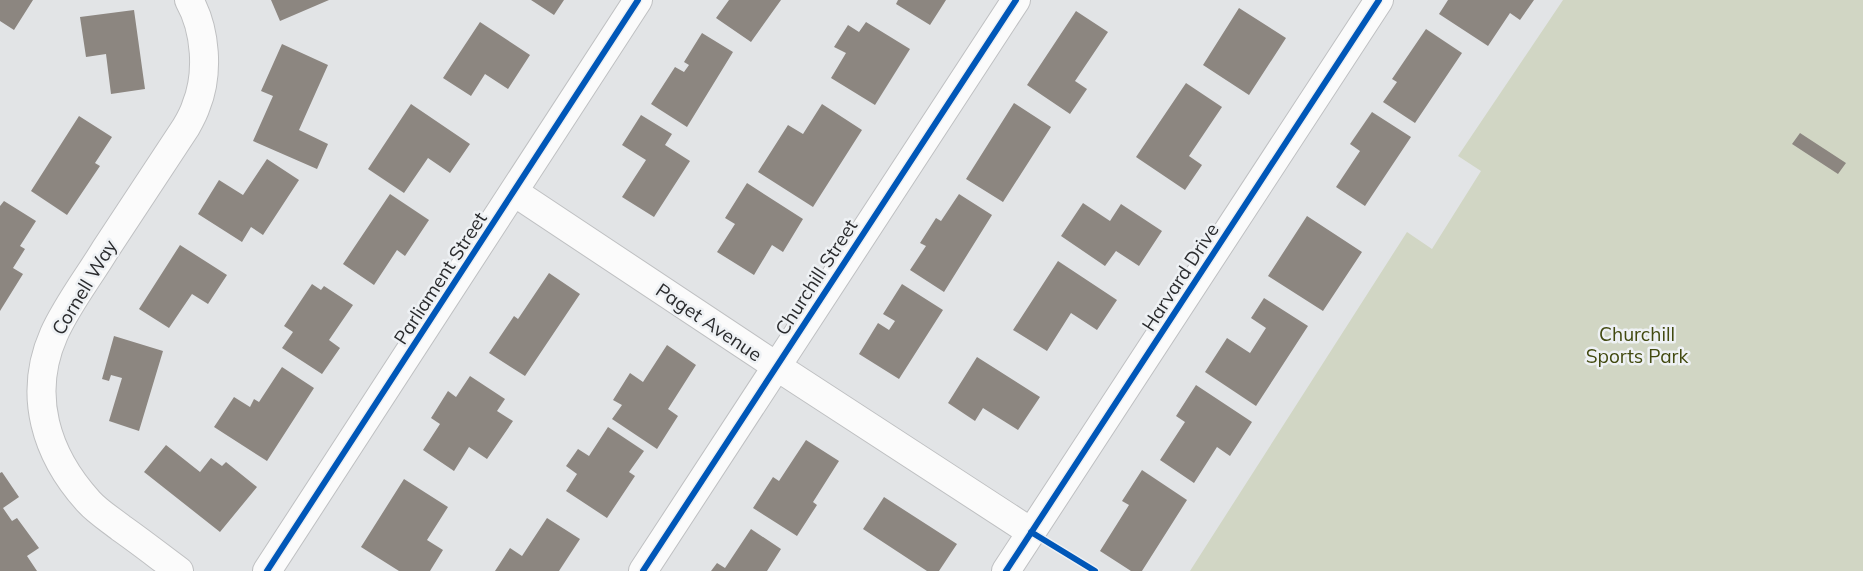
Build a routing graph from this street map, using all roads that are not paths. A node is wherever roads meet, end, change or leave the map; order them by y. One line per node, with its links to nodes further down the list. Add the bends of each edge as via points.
1 (189, 0): 8 (street, Cornell Way, via 200,30 204,57 197,104 186,127 61,319 47,355 42,383 48,438 75,486 107,518)
2 (638, 0): 5 (street, Parliament Street)
3 (1016, 0): 6 (street, Churchill Street)
4 (1379, 0): 7 (street, Harvard Drive)
5 (514, 192): 6 (street, Paget Avenue); 9 (street, Parliament Street)
6 (776, 366): 7 (street, Paget Avenue); 10 (street, Churchill Street)
7 (1031, 532): 11 (street, Harvard Drive)
8 (180, 571)
9 (267, 571)
10 (643, 571)
11 (1006, 571)

